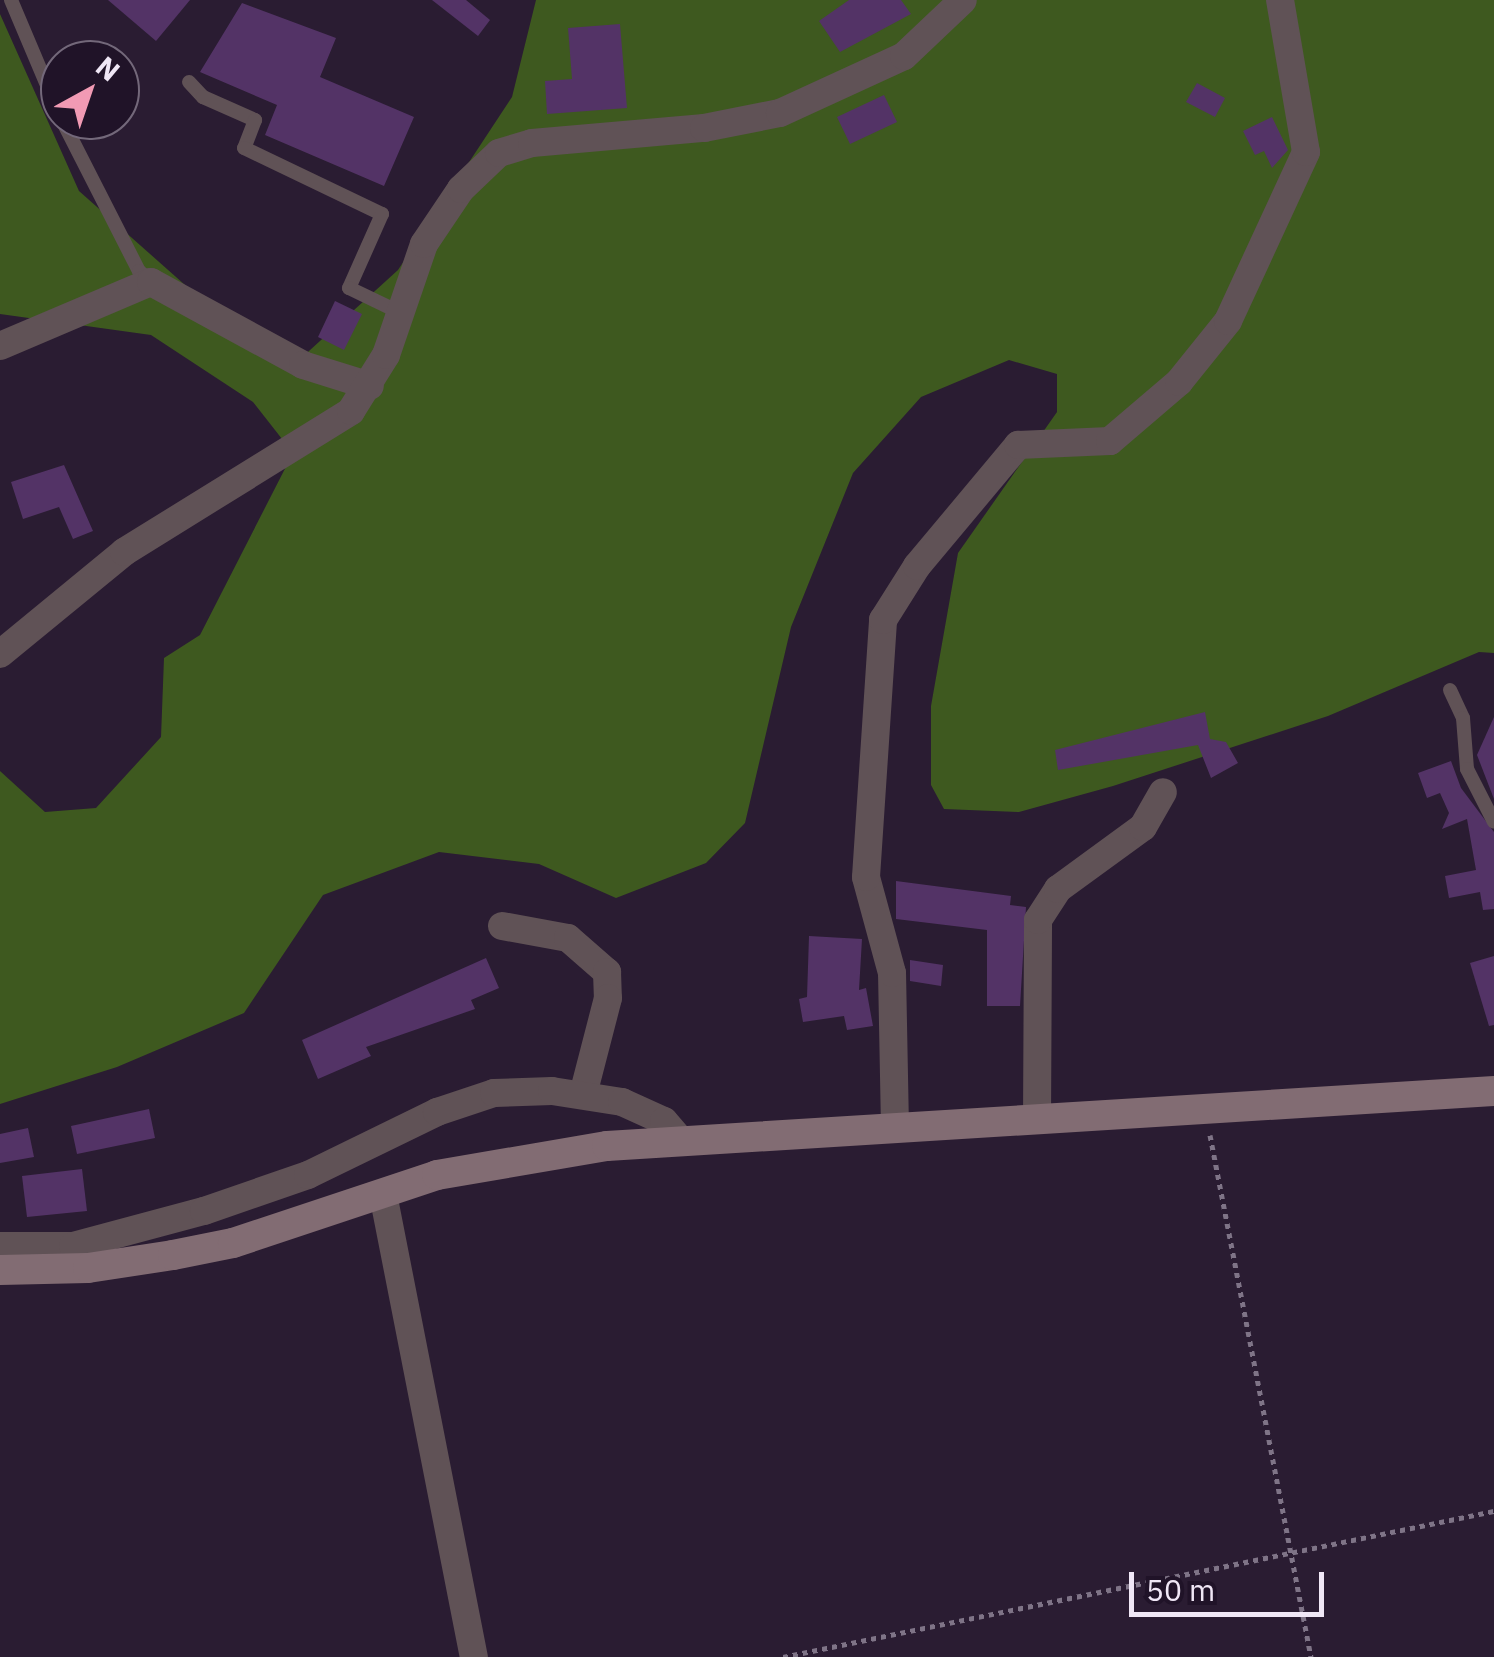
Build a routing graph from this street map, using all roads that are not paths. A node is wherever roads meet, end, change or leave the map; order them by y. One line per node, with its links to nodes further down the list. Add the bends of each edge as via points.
1 (11, 0): 4 (lane)
2 (963, 0): 8 (street, via 879,71 780,113 704,128 532,143 499,153 461,189 424,244)
3 (1280, 0): 19 (street, via 1306,152 1228,321 1179,382 1110,441 1018,445 918,566 883,620 866,877 892,974)
4 (40, 68)
5 (190, 82): 8 (lane, via 203,97 256,120 244,148 382,214 348,288)
6 (72, 140): 7 (lane, via 139,271)
7 (151, 282): 9 (street); 10 (street, via 302,365)
8 (402, 313): 10 (street)
9 (0, 346)
10 (370, 386): 11 (street, via 351,411 124,552)
11 (0, 654)
12 (1450, 690): 14 (lane, via 1463,718 1467,769)
13 (1163, 792): 18 (street, via 1143,827 1058,890 1038,920)
14 (1494, 822)
15 (502, 926): 17 (street, via 568,938 606,972 608,998)
16 (1494, 1090): 18 (street)
17 (583, 1095): 20 (street, via 644,1110); 22 (street, via 494,1093 437,1112 308,1176 204,1212 73,1246)
18 (1038, 1120): 19 (street)
19 (895, 1128): 20 (street)
20 (678, 1137): 21 (street, via 524,1158)
21 (383, 1194): 23 (street, via 173,1256 88,1268); 24 (street)
22 (0, 1246)
23 (0, 1270)
24 (474, 1657)

